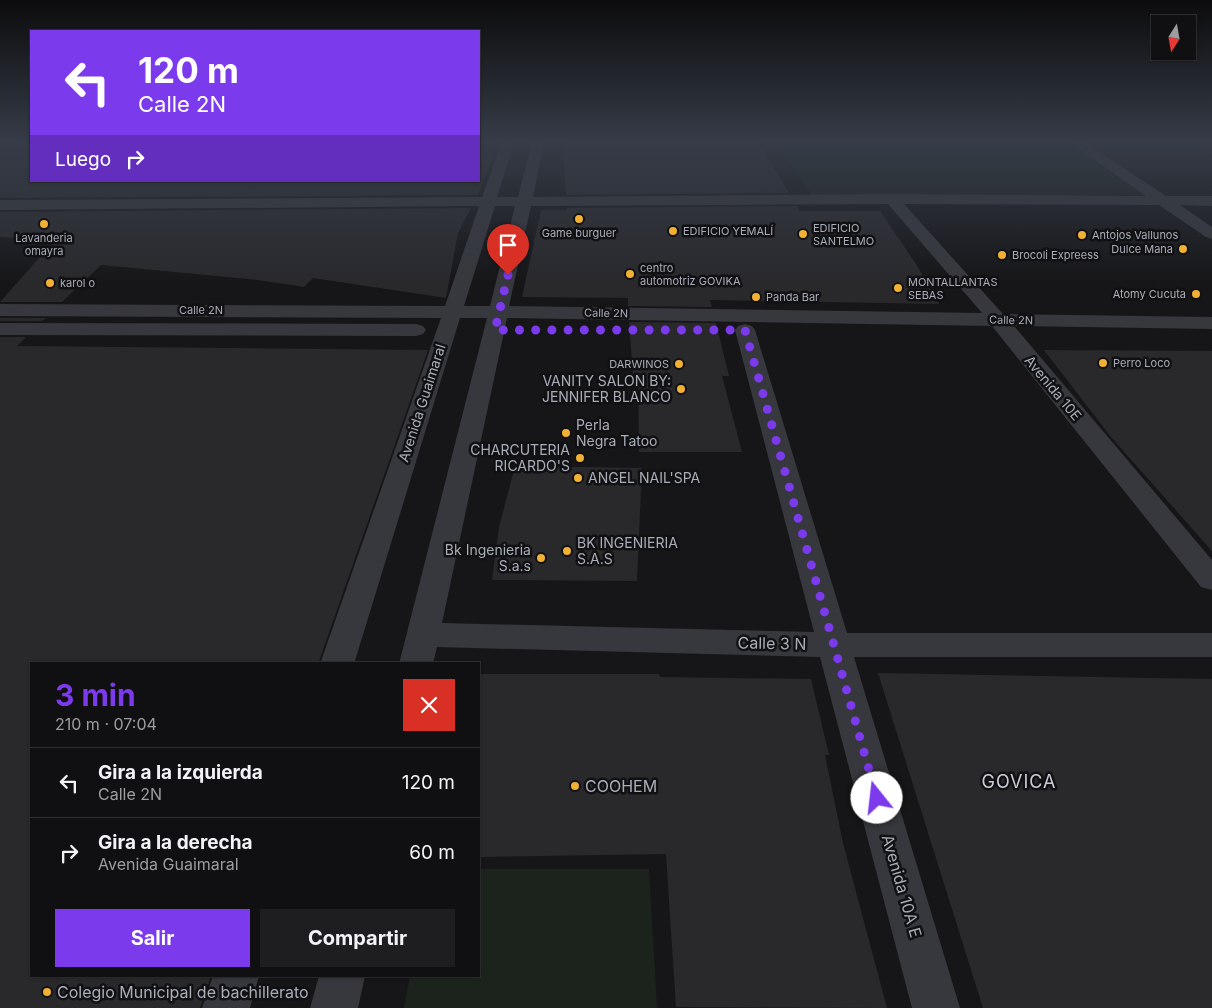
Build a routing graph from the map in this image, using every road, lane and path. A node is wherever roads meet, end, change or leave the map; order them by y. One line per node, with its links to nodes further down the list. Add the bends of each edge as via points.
1 (492, 189): 9 (street, Avenida Guaimaral)
2 (528, 189): 6 (street)
3 (1146, 189): 7 (street)
4 (1172, 189): 8 (street)
5 (892, 199): 6 (street); 7 (street); 18 (street, Avenida 10E)
6 (526, 200): 9 (street); 16 (street)
7 (1163, 200): 8 (street); 13 (street)
8 (1190, 200): 10 (street); 12 (street)
9 (488, 201): 11 (street); 15 (street, Avenida Guaimaral)
10 (1212, 201)
11 (0, 205)
12 (1212, 215)
13 (1212, 234)
14 (0, 310): 15 (street, Calle 2N)
15 (448, 321): 16 (street, Calle 2N); 19 (street, Calle 2N); 26 (street, Avenida Guaimaral)
16 (497, 321): 18 (street, Calle 2N); 20 (street, Calle 2N); 25 (street)
17 (1212, 323): 18 (street, Calle 2N)
18 (1002, 326): 20 (street, Calle 2N); 21 (street, Calle 2N); 22 (street, Avenida 10E)
19 (0, 329)
20 (745, 330): 23 (street, Avenida 10A E)
21 (1212, 338)
22 (1212, 580)
23 (834, 645): 24 (street, Calle 3 N); 25 (street, Calle 3 N); 31 (street, Avenida 10A E)
24 (1212, 645)
25 (419, 650)
26 (338, 662)
27 (236, 977): 29 (street)
28 (342, 977): 30 (street)
29 (226, 1008)
30 (334, 1008)
31 (936, 1008)

